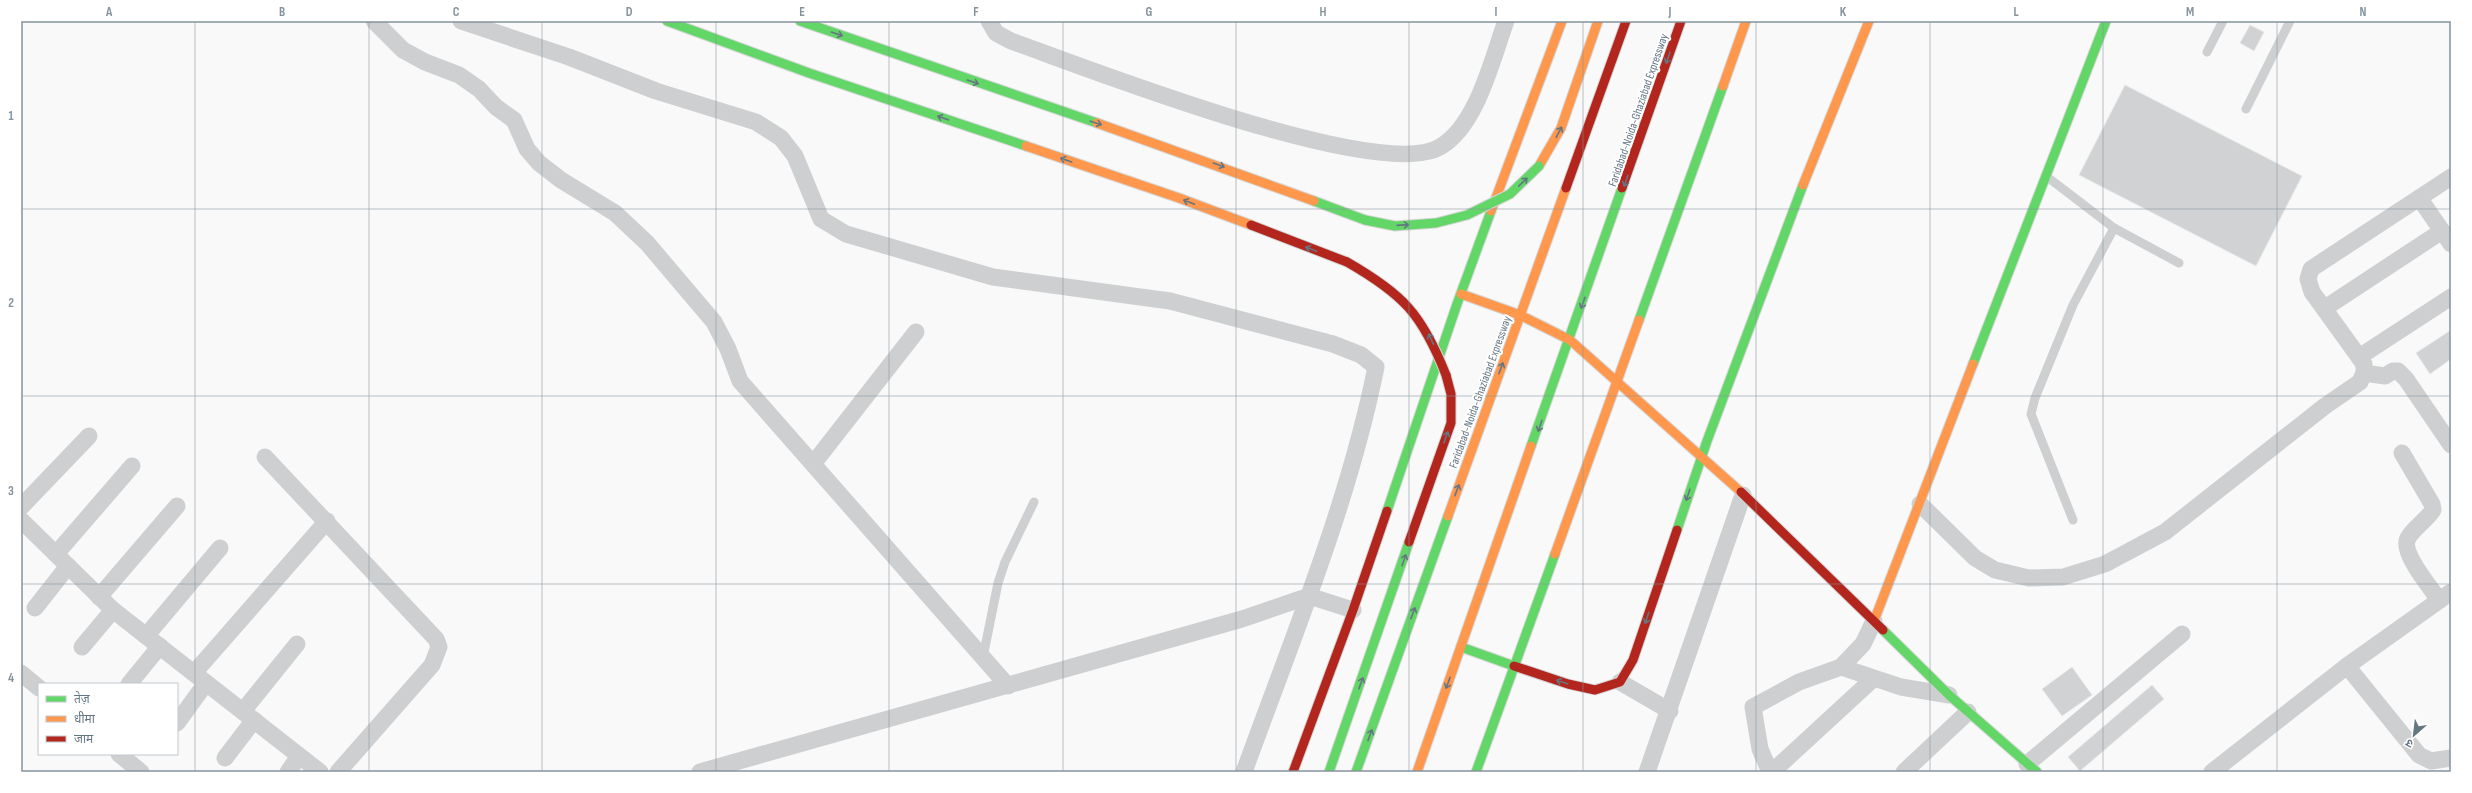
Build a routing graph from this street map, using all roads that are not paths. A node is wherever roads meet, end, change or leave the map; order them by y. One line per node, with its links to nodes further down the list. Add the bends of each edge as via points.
1 (374, 21): 39 (street, via 404,50 425,62 459,75 479,89 496,107 514,120 527,149 539,163 561,180 615,213 647,243 714,322 740,381)
2 (461, 21): 53 (street, via 569,57 656,90 756,122 781,138 795,156 821,219 846,234 993,277 1170,301 1333,344 1361,355 1376,367 1366,413)
3 (668, 21): 30 (street, one-way to 3, bridge, via 1412,307 1384,282 1347,262 1178,198 809,73)
4 (800, 21): 8 (street, one-way to 8, bridge, via 1193,156 1365,220 1395,226 1436,223 1467,215 1510,194 1539,166 1561,128)
5 (989, 21): 6 (street, via 996,33 1011,41 1207,110 1303,138 1369,151 1422,153 1439,148 1451,140 1469,117)
6 (1506, 21)
7 (1562, 21): 24 (street)
8 (1598, 21)
9 (1626, 21): 27 (street, Faridabad-Noida-Ghaziabad Expressway)
10 (1681, 21): 29 (street, Faridabad-Noida-Ghaziabad Expressway, one-way to 29)
11 (1746, 21): 33 (street)
12 (1870, 21): 38 (street, via 1791,213)
13 (2106, 21): 18 (street)
14 (2223, 21): 16 (lane)
15 (2290, 21): 17 (lane)
16 (2207, 52)
17 (2246, 109)
18 (2046, 176): 21 (lane); 43 (street)
19 (2451, 177): 20 (street)
20 (2420, 199): 22 (street); 26 (street, via 2311,269 2308,279 2312,292)
21 (2114, 228): 23 (lane); 46 (lane, via 2074,306 2035,398 2032,414)
22 (2447, 238): 26 (street)
23 (2179, 263)
24 (1461, 294): 27 (street); 30 (street)
25 (2451, 297): 31 (street)
26 (2325, 308): 31 (street)
27 (1520, 315): 29 (street); 94 (street, Faridabad-Noida-Ghaziabad Expressway, one-way to 27)
28 (916, 332): 39 (street)
29 (1570, 340): 33 (street); 64 (street, Faridabad-Noida-Ghaziabad Expressway, one-way to 64)
30 (1440, 357): 57 (street); 93 (street, one-way to 30, bridge, via 1451,423 1451,394)
31 (2359, 357): 32 (street, via 2364,364)
32 (2364, 373): 35 (street, via 2384,376 2398,371); 43 (street, via 2360,382 2325,406 2165,532 2105,564 2062,577 2029,578 1995,570 1975,558)
33 (1617, 382): 38 (street); 66 (street)
34 (88, 436): 45 (street)
35 (2451, 445)
36 (2402, 453): 54 (street, via 2433,510 2408,538 2406,547 2411,560)
37 (265, 457): 47 (street)
38 (1701, 458): 41 (street); 72 (street, one-way to 72, via 1633,660)
39 (813, 464): 65 (street)
40 (132, 466): 50 (street)
41 (1743, 495): 58 (street); 77 (street)
42 (1034, 502): 65 (lane, via 1005,562 998,583)
43 (1920, 504): 58 (street)
44 (177, 506): 52 (street)
45 (21, 507)
46 (2073, 520)
47 (327, 521): 70 (street); 89 (street, via 436,639 439,647 432,665 424,675)
48 (22, 524): 50 (street)
49 (220, 548): 60 (street)
50 (56, 554): 51 (street)
51 (68, 566): 52 (street); 55 (street)
52 (99, 596): 56 (street)
53 (1309, 596): 57 (street); 74 (street, via 1242,619); 91 (street)
54 (2445, 596): 67 (street)
55 (35, 608)
56 (113, 610): 60 (street); 63 (street)
57 (1353, 610): 92 (street)
58 (1874, 621): 68 (street, via 1863,644); 76 (street)
59 (2182, 634): 85 (street)
60 (146, 636): 62 (street)
61 (297, 644): 79 (street)
62 (160, 646): 70 (street); 73 (street)
63 (82, 647)
64 (1461, 647): 66 (street); 95 (street, Faridabad-Noida-Ghaziabad Expressway, one-way to 95)
65 (983, 657): 74 (street)
66 (1514, 666): 72 (street, one-way to 66, via 1595,690); 96 (street)
67 (2347, 666): 84 (street, via 2419,755 2431,761); 100 (street)
68 (1841, 667): 71 (street); 98 (street, via 1799,682 1753,707 1760,748)
69 (21, 673): 75 (street)
70 (200, 678): 79 (street); 80 (street)
71 (1873, 679): 76 (street, via 1901,687); 98 (street)
72 (1620, 682): 77 (street)
73 (130, 683)
74 (1008, 686): 90 (street)
75 (38, 687)
76 (1949, 695): 78 (street)
77 (1670, 711): 97 (street)
78 (1968, 712): 85 (street); 99 (street)
79 (248, 716): 82 (street); 83 (street)
80 (178, 721)
81 (120, 755): 86 (street)
82 (299, 756): 87 (street); 88 (street)
83 (225, 758)
84 (2451, 758)
85 (2032, 768)
86 (141, 772)
87 (288, 772)
88 (320, 772)
89 (338, 772)
90 (700, 772)
91 (1244, 772)
92 (1293, 772)
93 (1329, 772)
94 (1356, 772)
95 (1417, 772)
96 (1476, 772)
97 (1647, 772)
98 (1771, 772)
99 (1904, 772)
100 (2212, 772)

